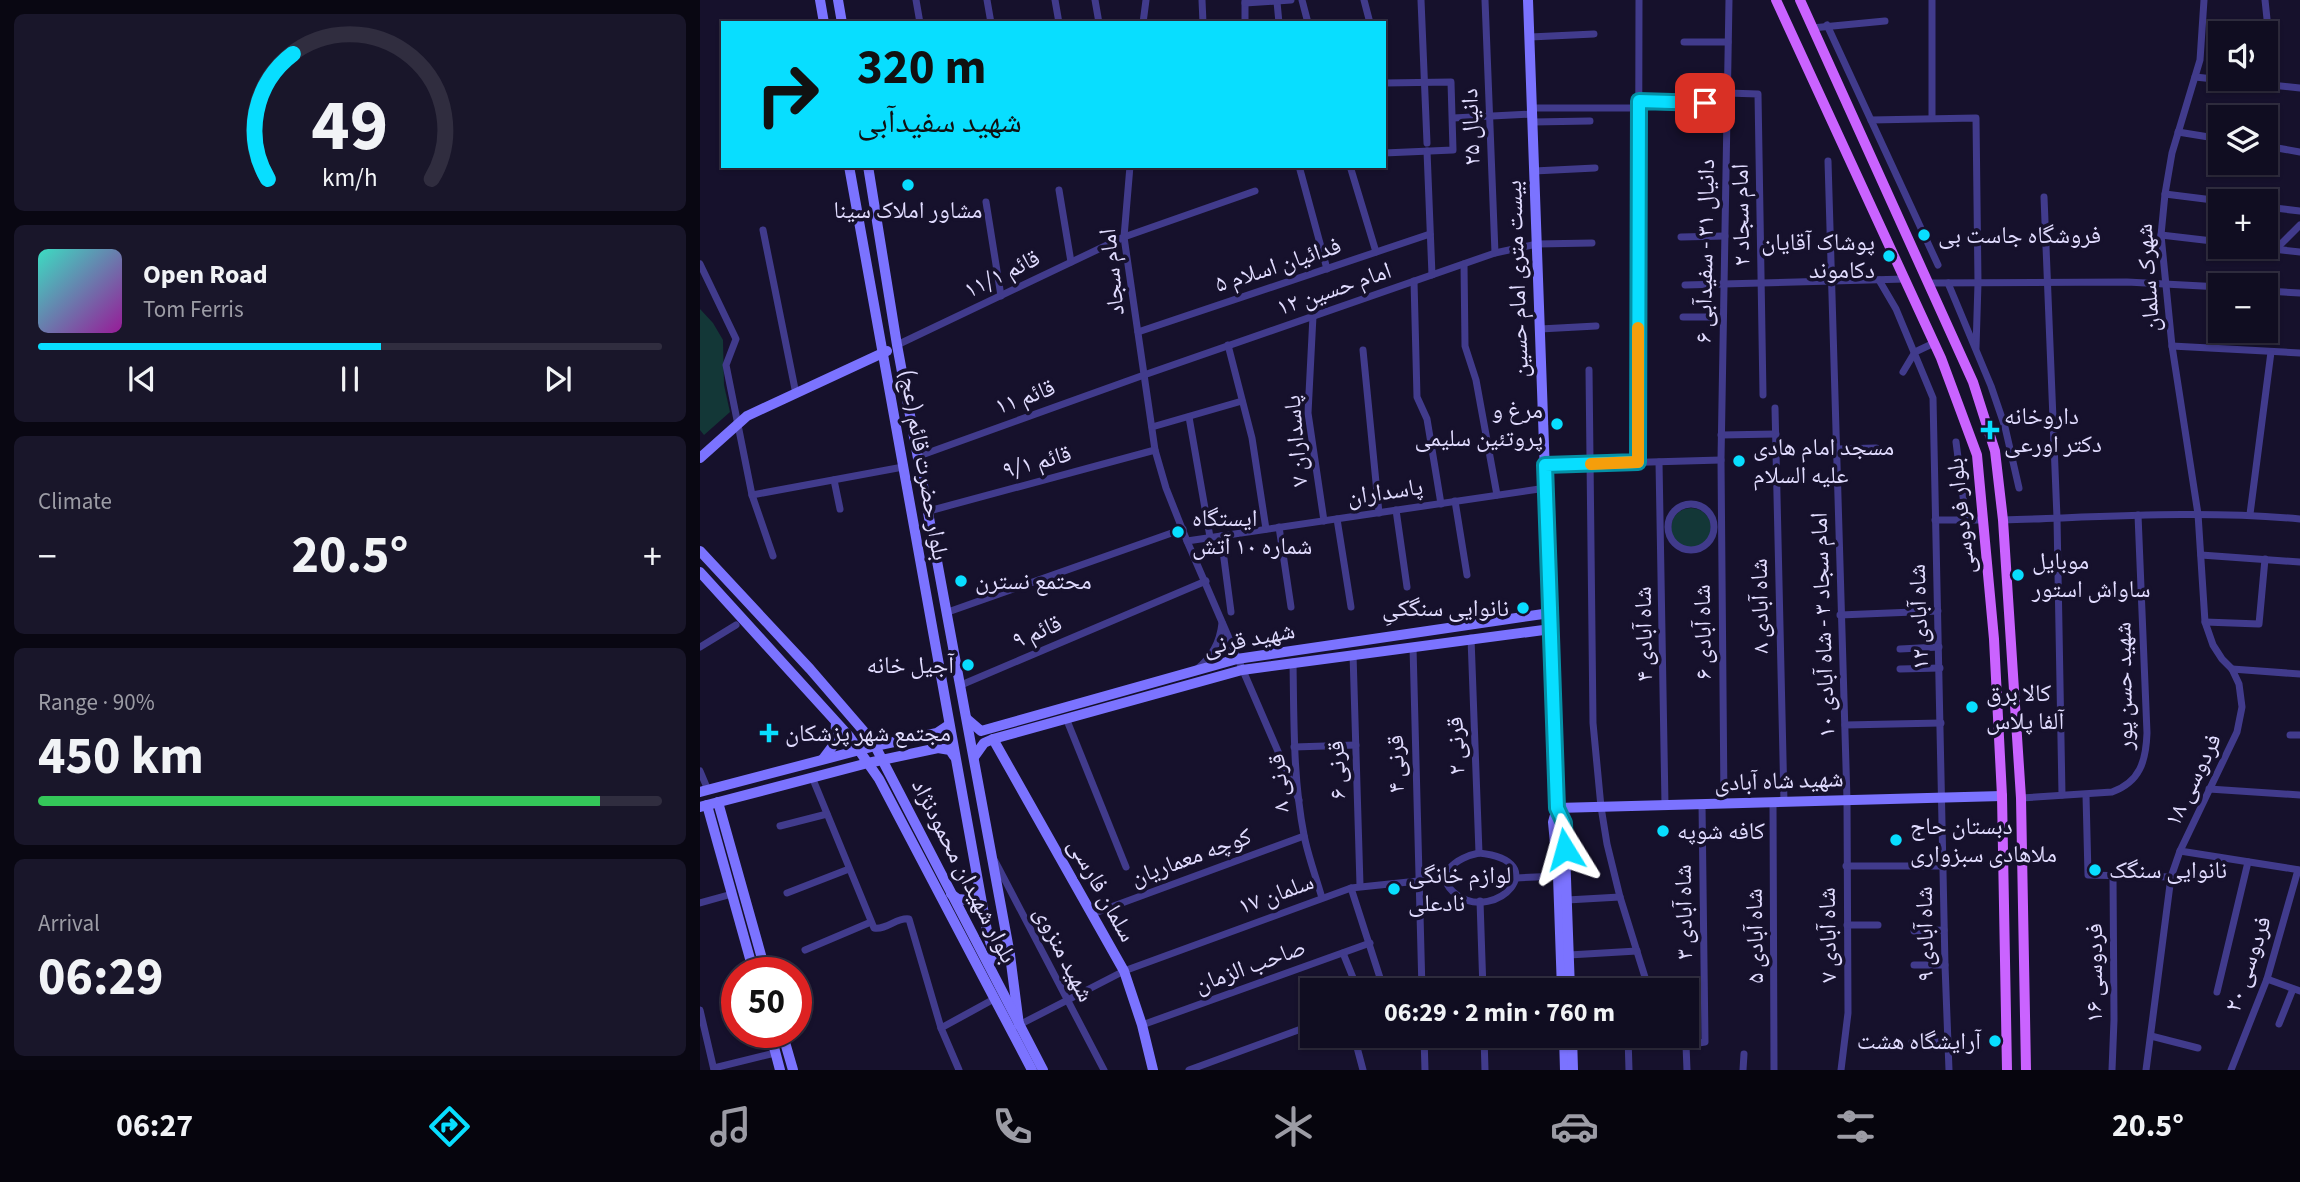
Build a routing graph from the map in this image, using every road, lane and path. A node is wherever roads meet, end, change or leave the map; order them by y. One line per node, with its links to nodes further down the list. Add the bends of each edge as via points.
1 (820, 0): 25 (main road)
2 (838, 0): 26 (main road)
3 (916, 0): 27 (street)
4 (987, 0): 28 (street)
5 (1055, 0): 29 (street)
6 (1095, 0): 30 (street)
7 (1146, 0): 31 (street)
8 (1202, 0): 32 (street)
9 (1291, 0): 23 (street)
10 (1302, 0): 35 (street)
11 (1364, 0): 36 (street)
12 (1421, 0): 46 (street)
13 (1485, 0): 54 (street, دانیال ۲۵)
14 (1528, 0): 41 (main road, بیست متری امام حسین)
15 (1639, 0): 51 (street)
16 (1729, 0): 42 (street, دانیال ۳۱ - سفیدآبی ۶)
17 (1776, 0): 102 (main road, بلوار فردوسی)
18 (1800, 0): 39 (main road, بلوار فردوسی)
19 (1932, 0): 56 (street)
20 (2204, 0): 44 (street, شهرک سلمان, via 2203,40)
21 (2265, 0): 24 (street)
22 (1245, 1): 23 (street); 33 (street)
23 (1278, 2): 34 (street)
24 (2267, 19)
25 (824, 21)
26 (842, 21)
27 (920, 21)
28 (991, 21)
29 (1059, 21)
30 (1099, 21)
31 (1143, 21)
32 (1203, 21)
33 (1245, 21)
34 (1279, 21)
35 (1307, 21)
36 (1369, 21)
37 (1885, 21): 38 (street)
38 (1827, 25): 39 (street); 57 (street)
39 (1812, 28): 109 (main road, بلوار فردوسی)
40 (1594, 34): 41 (street)
41 (1530, 37): 53 (main road, بیست متری امام حسین)
42 (1728, 42): 43 (street); 50 (street, دانیال ۳۱ - سفیدآبی ۶)
43 (1684, 43)
44 (2195, 77): 45 (street); 59 (street, شهرک سلمان)
45 (2208, 78)
46 (1425, 82): 47 (street); 55 (street, via 1451,82); 61 (street)
47 (1386, 83)
48 (2278, 84): 49 (street)
49 (2300, 88)
50 (1727, 93): 52 (street, دانیال ۳۱ - سفیدآبی ۶); 108 (street, امام سجاد ۲, via 1758,94)
51 (1639, 104): 52 (street); 53 (street); 154 (street)
52 (1727, 104): 85 (street, دانیال ۳۱ - سفیدآبی ۶)
53 (1532, 115): 54 (street); 58 (street); 72 (main road, بیست متری امام حسین)
54 (1490, 116): 55 (street); 95 (street, دانیال ۲۵)
55 (1452, 118): 61 (street, via 1453,150)
56 (1932, 118): 57 (street); 111 (street, via 1976,118)
57 (1871, 120): 99 (street)
58 (1590, 121)
59 (2178, 132): 60 (street); 75 (street, شهرک سلمان)
60 (2208, 137)
61 (1427, 147): 64 (street); 83 (street)
62 (2278, 148): 63 (street)
63 (2300, 152)
64 (1386, 153)
65 (1828, 161): 105 (street, امام سجاد ۳ - شاه آبادی ۱۰)
66 (849, 168): 133 (main road, بلوار حضرت قائم (عج))
67 (869, 168): 125 (main road, بلوار حضرت قائم (عج))
68 (1130, 168): 86 (street, امام سجاد)
69 (1300, 168): 100 (street)
70 (1351, 168): 94 (street)
71 (1595, 168): 72 (street)
72 (1535, 171): 90 (main road, بیست متری امام حسین)
73 (1059, 190): 96 (street)
74 (1255, 191): 86 (street, قائم ۱۱/۱)
75 (2165, 194): 77 (street); 84 (street, شهرک سلمان)
76 (2044, 197): 106 (street)
77 (2208, 199)
78 (986, 202): 117 (street)
79 (2278, 208): 80 (street)
80 (2300, 211)
81 (2300, 225): 91 (street)
82 (763, 230): 137 (street)
83 (1430, 234): 94 (street, فدائیان اسلام ۵); 101 (street)
84 (2161, 234): 88 (street); 107 (street, شهرک سلمان)
85 (1725, 236): 87 (street); 112 (street, دانیال ۳۱ - سفیدآبی ۶)
86 (1124, 237): 96 (street, قائم ۱۱/۱); 123 (street, امام سجاد)
87 (1681, 237)
88 (2208, 240)
89 (1592, 243): 90 (street, امام حسین ۱۲)
90 (1537, 244): 95 (street, امام حسین ۱۲); 122 (main road, بیست متری امام حسین)
91 (2278, 247)
92 (2278, 249): 93 (street)
93 (2300, 252)
94 (1376, 253): 100 (street, فدائیان اسلام ۵)
95 (1495, 253): 98 (street, امام حسین ۱۲)
96 (1071, 262): 117 (street, قائم ۱۱/۱)
97 (700, 264): 142 (street, via 736,339 726,365)
98 (1464, 264): 101 (street, امام حسین ۱۲); 162 (street, via 1465,346 1476,380)
99 (1938, 265)
100 (1327, 269): 123 (street, فدائیان اسلام ۵)
101 (1432, 275): 104 (street, امام حسین ۱۲)
102 (1905, 279): 103 (street); 124 (main road, بلوار فردوسی)
103 (1879, 280): 105 (street); 130 (street, شاه آبادی ۱۲)
104 (1415, 281): 118 (street, امام حسین ۱۲); 164 (street, via 1417,397 1427,419)
105 (1833, 281): 108 (street); 148 (street, امام سجاد ۳ - شاه آبادی ۱۰)
106 (2047, 282): 107 (street); 111 (street); 172 (street)
107 (2166, 282): 114 (street); 127 (street, شهرک سلمان)
108 (1762, 283): 112 (street); 138 (street)
109 (1928, 283): 110 (street); 178 (main road, بلوار فردوسی, via 1973,382 1992,439)
110 (1948, 283): 111 (street); 128 (street)
111 (1978, 283): 128 (street)
112 (1724, 284): 113 (street); 120 (street, دانیال ۳۱ - سفیدآبی ۶)
113 (1685, 285)
114 (2208, 286)
115 (2278, 291): 116 (street)
116 (2300, 293)
117 (1002, 296): 125 (street, قائم ۱۱/۱)
118 (1313, 316): 126 (street, امام حسین ۱۲); 179 (street, پاسداران ۷, via 1308,413)
119 (1683, 317): 120 (street)
120 (1723, 317): 145 (street, دانیال ۳۱ - سفیدآبی ۶)
121 (1596, 326): 122 (street)
122 (1540, 329): 156 (main road, بیست متری امام حسین)
123 (1138, 332): 136 (street, امام سجاد)
124 (1934, 343): 130 (street); 177 (main road, بلوار فردوسی, via 1977,455)
125 (897, 345): 133 (main road); 150 (main road, بلوار حضرت قائم (عج))
126 (1228, 345): 136 (street, امام حسین ۱۲); 139 (street)
127 (2172, 346): 131 (street); 169 (street, شهرک سلمان)
128 (1976, 348): 160 (street, via 2005,427)
129 (1363, 350): 168 (street)
130 (1915, 352): 135 (street); 175 (street, شاه آبادی ۱۲, via 1932,391)
131 (2271, 352): 132 (street); 170 (street)
132 (2300, 353)
133 (883, 354): 137 (main road); 157 (main road, بلوار حضرت قائم (عج))
134 (1589, 370): 155 (street)
135 (1903, 372)
136 (1144, 374): 143 (street, امام سجاد); 150 (street, قائم ۱۱)
137 (796, 394): 142 (main road)
138 (1763, 395)
139 (1242, 401): 141 (street); 183 (street)
140 (1775, 408): 144 (street, شاه آبادی ۸)
141 (1189, 416): 143 (street); 186 (street)
142 (736, 425): 151 (main road); 161 (street)
143 (1152, 427): 149 (street, امام سجاد)
144 (1776, 434): 145 (street); 257 (street, شاه آبادی ۸)
145 (1721, 435): 152 (street, دانیال ۳۱ - سفیدآبی ۶)
146 (1955, 442): 176 (street)
147 (1876, 448): 148 (street)
148 (1838, 449): 203 (street, امام سجاد ۳ - شاه آبادی ۱۰)
149 (1155, 450): 167 (street, قائم ۹/۱); 182 (street, امام سجاد)
150 (919, 456): 167 (main road, بلوار حضرت قائم (عج))
151 (700, 458)
152 (1721, 460): 153 (street); 181 (street, شاه آبادی ۶)
153 (1659, 461): 154 (street); 184 (street, شاه آبادی ۴)
154 (1638, 462): 155 (street)
155 (1589, 464): 156 (street); 262 (street, via 1593,723)
156 (1545, 465): 159 (main road, بیست متری امام حسین)
157 (903, 467): 158 (street); 226 (main road, بلوار حضرت قائم (عج))
158 (834, 480): 161 (street); 165 (street)
159 (1546, 488): 162 (street, پاسداران); 202 (main road, بیست متری امام حسین)
160 (2019, 488)
161 (751, 495): 190 (street)
162 (1497, 495): 163 (street, پاسداران)
163 (1455, 501): 164 (street, پاسداران); 194 (street)
164 (1441, 504): 166 (street, پاسداران)
165 (840, 509)
166 (1396, 510): 168 (street, پاسداران); 196 (street)
167 (929, 511): 200 (main road, بلوار حضرت قائم (عج))
168 (1379, 513): 173 (street, پاسداران)
169 (2198, 514): 170 (street); 171 (street); 189 (street, فردوسی ۱۸)
170 (2250, 514): 174 (street)
171 (2138, 515): 172 (street); 247 (street, شهید حسن پور, via 2147,733 2144,762 2140,773 2124,788)
172 (2057, 518): 178 (street); 248 (street)
173 (1337, 519): 179 (street, پاسداران); 198 (street)
174 (2300, 519)
175 (1935, 520): 176 (street); 199 (street, شاه آبادی ۱۲)
176 (1966, 520): 177 (street)
177 (1984, 520): 250 (main road, بلوار فردوسی)
178 (2003, 520): 252 (main road, بلوار فردوسی)
179 (1324, 521): 180 (street, پاسداران)
180 (1279, 527): 183 (street, پاسداران); 197 (street)
181 (1718, 528): 184 (street, via 1707,544 1694,550 1674,543); 184 (street, via 1709,513 1689,505 1672,515); 258 (street, شاه آبادی ۶)
182 (1183, 529): 187 (street, امام سجاد); 200 (street)
183 (1266, 529): 185 (street, پاسداران)
184 (1665, 529): 260 (street, شاه آبادی ۴)
185 (1221, 536): 186 (street, پاسداران); 201 (street)
186 (1210, 537): 187 (street, پاسداران)
187 (1187, 541): 195 (street, امام سجاد)
188 (700, 551): 234 (main road, بلوار شهیدان محمودنژاد)
189 (2201, 555): 191 (street); 205 (street, فردوسی ۱۸)
190 (773, 556)
191 (2265, 559): 192 (street); 205 (street, via 2259,624)
192 (2300, 562)
193 (700, 572): 224 (main road, بلوار شهیدان محمودنژاد)
194 (1467, 575)
195 (1206, 582): 204 (street, امام سجاد); 221 (street, قائم ۹)
196 (1407, 587)
197 (1292, 607)
198 (1350, 607)
199 (1938, 611): 203 (street); 211 (street, شاه آبادی ۱۲)
200 (948, 612): 221 (main road, بلوار حضرت قائم (عج))
201 (1231, 612)
202 (1550, 613): 207 (main road, بیست متری امام حسین); 215 (main road, شهید قرنی)
203 (1840, 615): 227 (street, امام سجاد ۳ - شاه آبادی ۱۰)
204 (1222, 622): 215 (street, امام سجاد); 219 (street, via 1212,653)
205 (2205, 622): 218 (street, فردوسی ۱۸, via 2213,645)
206 (736, 625): 209 (street)
207 (1551, 629): 208 (main road, شهید قرنی); 263 (main road, بیست متری امام حسین)
208 (1471, 638): 210 (main road, شهید قرنی); 268 (street, قرنی ۲)
209 (700, 647)
210 (1413, 647): 213 (main road, شهید قرنی); 281 (street, قرنی ۴)
211 (1939, 647): 212 (street); 216 (street, شاه آبادی ۱۲)
212 (1900, 649)
213 (1353, 654): 214 (main road, شهید قرنی); 233 (street, قرنی ۶)
214 (1293, 662): 215 (main road, شهید قرنی); 235 (street, قرنی ۸)
215 (1240, 664): 219 (main road, شهید قرنی); 222 (main road, شهید قرنی); 253 (street, امام سجاد)
216 (1940, 668): 217 (street); 225 (street, شاه آبادی ۱۲)
217 (1900, 669)
218 (2232, 669): 220 (street); 245 (street, فردوسی ۱۸, via 2242,694 2241,719)
219 (1191, 672): 228 (main road, شهید قرنی)
220 (2300, 674)
221 (961, 685): 223 (main road, بلوار حضرت قائم (عج))
222 (1066, 718): 232 (main road, شهید قرنی); 273 (street)
223 (967, 719): 228 (main road); 239 (main road, بلوار حضرت قائم (عج))
224 (836, 722): 237 (main road, بلوار شهیدان محمودنژاد); 241 (main road, via 835,743)
225 (1941, 723): 227 (street); 251 (street, شاه آبادی ۱۲)
226 (949, 724): 229 (main road); 238 (main road, بلوار حضرت قائم (عج))
227 (1845, 725): 254 (street, امام سجاد ۳ - شاه آبادی ۱۰)
228 (981, 731): 232 (main road, سلمان فارسی, via 979,740)
229 (937, 733): 234 (main road); 236 (main road, via 945,741)
230 (2290, 735): 231 (street)
231 (2300, 735)
232 (988, 741): 239 (main road); 293 (main road, سلمان فارسی)
233 (1356, 745): 235 (street); 282 (street, قرنی ۶)
234 (875, 746): 237 (main road); 240 (main road, بلوار شهیدان محمودنژاد)
235 (1294, 747): 253 (street, قرنی ۸)
236 (939, 748): 238 (main road); 240 (main road)
237 (860, 751): 241 (main road); 242 (main road, بلوار شهیدان محمودنژاد)
238 (954, 756): 284 (main road, بلوار حضرت قائم (عج))
239 (974, 757): 269 (main road, بلوار حضرت قائم (عج))
240 (883, 760): 242 (main road); 286 (main road, بلوار شهیدان محمودنژاد)
241 (820, 761): 246 (main road)
242 (869, 763): 244 (main road); 320 (main road, بلوار شهیدان محمودنژاد)
243 (700, 771): 246 (street)
244 (811, 778): 255 (main road); 264 (street)
245 (2209, 789): 249 (street); 267 (street, فردوسی ۱۸)
246 (704, 791)
247 (2086, 794): 248 (street, شهید حسن پور); 276 (street, via 2088,875)
248 (2062, 795): 252 (street, شهید حسن پور)
249 (2300, 795)
250 (2002, 796): 251 (main road, شهید شاه آبادی); 364 (main road, بلوار فردوسی)
251 (1943, 797): 254 (main road, شهید شاه آبادی); 272 (street, شاه آبادی ۹)
252 (2021, 798): 365 (main road, بلوار فردوسی)
253 (1299, 800): 266 (street, قرنی ۸)
254 (1847, 800): 257 (main road, شهید شاه آبادی); 271 (street, شاه آبادی ۷)
255 (718, 802): 261 (main road); 306 (main road)
256 (1773, 802): 257 (main road, شهید شاه آبادی); 258 (main road, شهید شاه آبادی); 361 (street, شاه آبادی ۵)
257 (1784, 802)
258 (1724, 803): 259 (main road, شهید شاه آبادی)
259 (1702, 804): 260 (main road, شهید شاه آبادی); 331 (street, شاه آبادی ۳, via 1705,1042)
260 (1665, 805): 262 (main road, شهید شاه آبادی)
261 (703, 806): 287 (main road)
262 (1601, 807): 263 (main road, شهید شاه آبادی); 288 (street)
263 (1557, 808): 277 (main road, بیست متری امام حسین, via 1553,822); 290 (main road, بیست متری امام حسین, via 1564,823)
264 (827, 814): 265 (street); 274 (street)
265 (780, 826)
266 (1304, 836): 289 (street, قرنی ۸); 293 (street, کوچه معماریان)
267 (2180, 851): 270 (street); 278 (street, فردوسی ۱۸)
268 (1479, 853): 279 (street, via 1454,862); 280 (street, via 1506,860)
269 (991, 854): 303 (main road, بلوار حضرت قائم (عج)); 321 (street, شهید منزوی)
270 (2248, 862): 275 (street); 319 (street)
271 (1846, 866): 272 (street); 295 (street, شاه آبادی ۷)
272 (1943, 866): 297 (street, شاه آبادی ۹)
273 (1126, 867)
274 (849, 869): 285 (street); 294 (street)
275 (2299, 870): 317 (street, فردوسی ۲۰)
276 (2113, 875): 278 (street); 366 (street, فردوسی ۱۶)
277 (1558, 876): 280 (street); 314 (main road, بیست متری امام حسین)
278 (2171, 877): 328 (street, فردوسی ۱۸)
279 (1447, 878): 281 (street, سلمان ۱۷); 291 (street, via 1457,895)
280 (1516, 878): 291 (street, via 1506,895)
281 (1418, 880): 282 (street, سلمان ۱۷); 312 (street, قرنی ۴)
282 (1360, 885): 283 (street, سلمان ۱۷)
283 (1351, 888): 289 (street, سلمان ۱۷); 299 (street)
284 (979, 891): 286 (main road, via 968,900); 303 (main road, بلوار حضرت قائم (عج), via 991,952 1001,961)
285 (788, 893)
286 (950, 893): 326 (main road, بلوار شهیدان محمودنژاد)
287 (732, 894): 292 (street); 305 (main road)
288 (1620, 897): 290 (street); 301 (street)
289 (1322, 898): 309 (street, سلمان ۱۷)
290 (1567, 900): 304 (main road, بیست متری امام حسین)
291 (1480, 901): 313 (street)
292 (700, 903)
293 (1091, 914): 309 (main road, سلمان فارسی)
294 (871, 922): 300 (street); 325 (street, via 874,928 881,928 909,919)
295 (1847, 925): 296 (street); 362 (street, شاه آبادی ۷, via 1848,1013)
296 (1878, 925)
297 (1944, 930): 298 (street); 308 (street, شاه آبادی ۹)
298 (1914, 931)
299 (1370, 943): 302 (street, صاحب الزمان); 311 (street)
300 (805, 950)
301 (1637, 951): 304 (street); 316 (street)
302 (1343, 953): 310 (street); 324 (street, صاحب الزمان)
303 (1010, 955): 326 (main road, بلوار حضرت قائم (عج))
304 (1569, 955): 315 (main road, بیست متری امام حسین)
305 (750, 957)
306 (762, 957)
307 (1914, 965): 308 (street)
308 (1945, 965): 330 (street, شاه آبادی ۹)
309 (1124, 971): 321 (street, سلمان ۱۷); 324 (main road, سلمان فارسی)
310 (1352, 978)
311 (1380, 978)
312 (1422, 978)
313 (1483, 978)
314 (1562, 978)
315 (1570, 978)
316 (1645, 978)
317 (2267, 979): 318 (street); 368 (street, فردوسی ۲۰)
318 (2296, 990): 323 (street)
319 (2217, 992)
320 (994, 999): 325 (street); 326 (main road, بلوار شهیدان محمودنژاد)
321 (1066, 1000): 326 (street, سلمان ۱۷); 350 (street, شهید منزوی)
322 (700, 1010): 344 (street)
323 (2279, 1024)
324 (1142, 1025): 351 (main road, سلمان فارسی)
325 (941, 1028): 347 (street)
326 (1016, 1029): 348 (main road, بلوار حضرت قائم (عج)); 349 (main road, بلوار حضرت قائم (عج))
327 (1300, 1029): 352 (street)
328 (2151, 1036): 341 (street); 367 (street, فردوسی ۱۸)
329 (1912, 1042): 330 (street)
330 (1948, 1042): 363 (street, شاه آبادی ۹)
331 (1699, 1043)
332 (774, 1048): 342 (main road)
333 (787, 1048): 346 (main road)
334 (1357, 1048): 353 (street)
335 (1424, 1048): 354 (street)
336 (1484, 1048): 355 (street)
337 (1564, 1048): 356 (main road)
338 (1572, 1048): 357 (main road)
339 (1628, 1048): 358 (street)
340 (1686, 1048): 359 (street)
341 (2198, 1048)
342 (775, 1053): 344 (street); 345 (main road)
343 (1744, 1054): 360 (street)
344 (714, 1069)
345 (780, 1070)
346 (793, 1070)
347 (959, 1070)
348 (1032, 1070)
349 (1043, 1070)
350 (1104, 1070)
351 (1153, 1070)
352 (1189, 1070)
353 (1363, 1070)
354 (1425, 1070)
355 (1485, 1070)
356 (1565, 1070)
357 (1573, 1070)
358 (1629, 1070)
359 (1687, 1070)
360 (1743, 1070)
361 (1774, 1070)
362 (1841, 1070)
363 (1949, 1070)
364 (2007, 1070)
365 (2026, 1070)
366 (2112, 1070)
367 (2148, 1070)
368 (2231, 1070)

